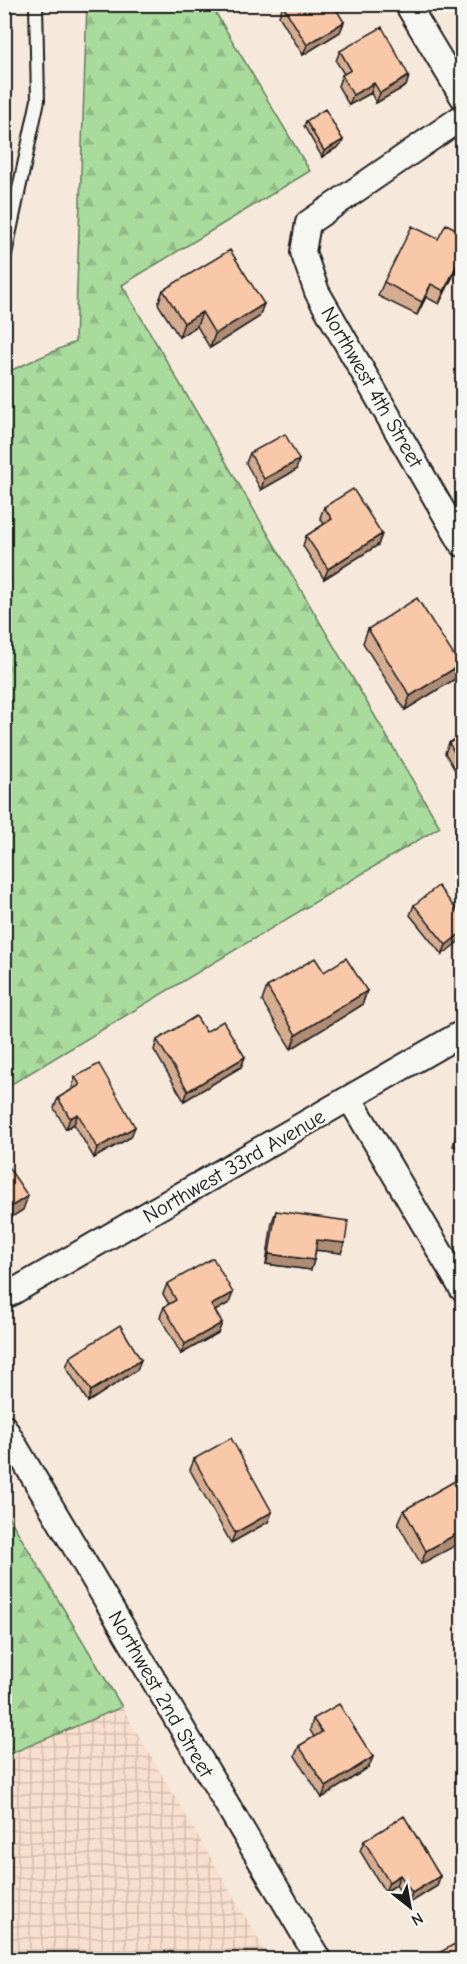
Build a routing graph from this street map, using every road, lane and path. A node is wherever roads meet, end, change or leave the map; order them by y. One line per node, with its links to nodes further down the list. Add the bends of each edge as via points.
1 (36, 4): 5 (lane, via 38,100)
2 (407, 4): 3 (street)
3 (462, 96)
4 (462, 117): 6 (street, Northwest 4th Street, via 308,223 303,252 317,292)
5 (4, 259)
6 (462, 544)
7 (462, 1034): 8 (street, Northwest 33rd Avenue)
8 (350, 1099): 9 (street); 10 (street, Northwest 33rd Avenue)
9 (462, 1289)
10 (4, 1297)
11 (4, 1427): 12 (street, Northwest 2nd Street)
12 (319, 1959)

